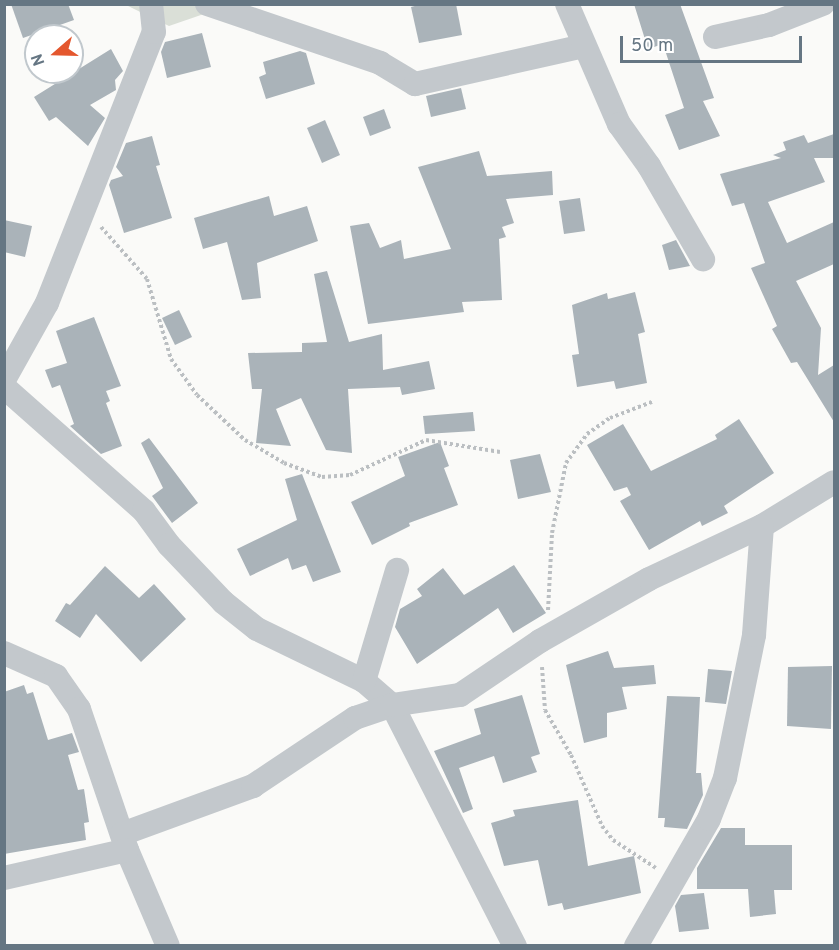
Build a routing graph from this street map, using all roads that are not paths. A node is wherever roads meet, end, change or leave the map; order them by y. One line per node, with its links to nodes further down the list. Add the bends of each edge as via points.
1 (150, 4): 8 (street, via 154,32 47,303)
2 (207, 4): 6 (street, via 380,63 415,84)
3 (567, 4): 6 (street)
4 (823, 4): 5 (street, via 769,25)
5 (715, 38)
6 (584, 46): 7 (street, via 619,124)
7 (703, 259)
8 (4, 380)
9 (4, 387): 14 (street, via 144,511 169,545 223,602 257,629)
10 (834, 482): 11 (street)
11 (762, 526): 15 (street, via 649,579 540,641 460,695); 20 (street, via 754,635 725,778 709,819)
12 (397, 570): 14 (street)
13 (4, 653): 16 (street, via 56,676 79,709)
14 (364, 681): 15 (street)
15 (392, 705): 16 (street, via 355,718 253,786); 19 (street)
16 (124, 842): 17 (street); 18 (street)
17 (4, 878)
18 (168, 945)
19 (515, 945)
20 (636, 945)

